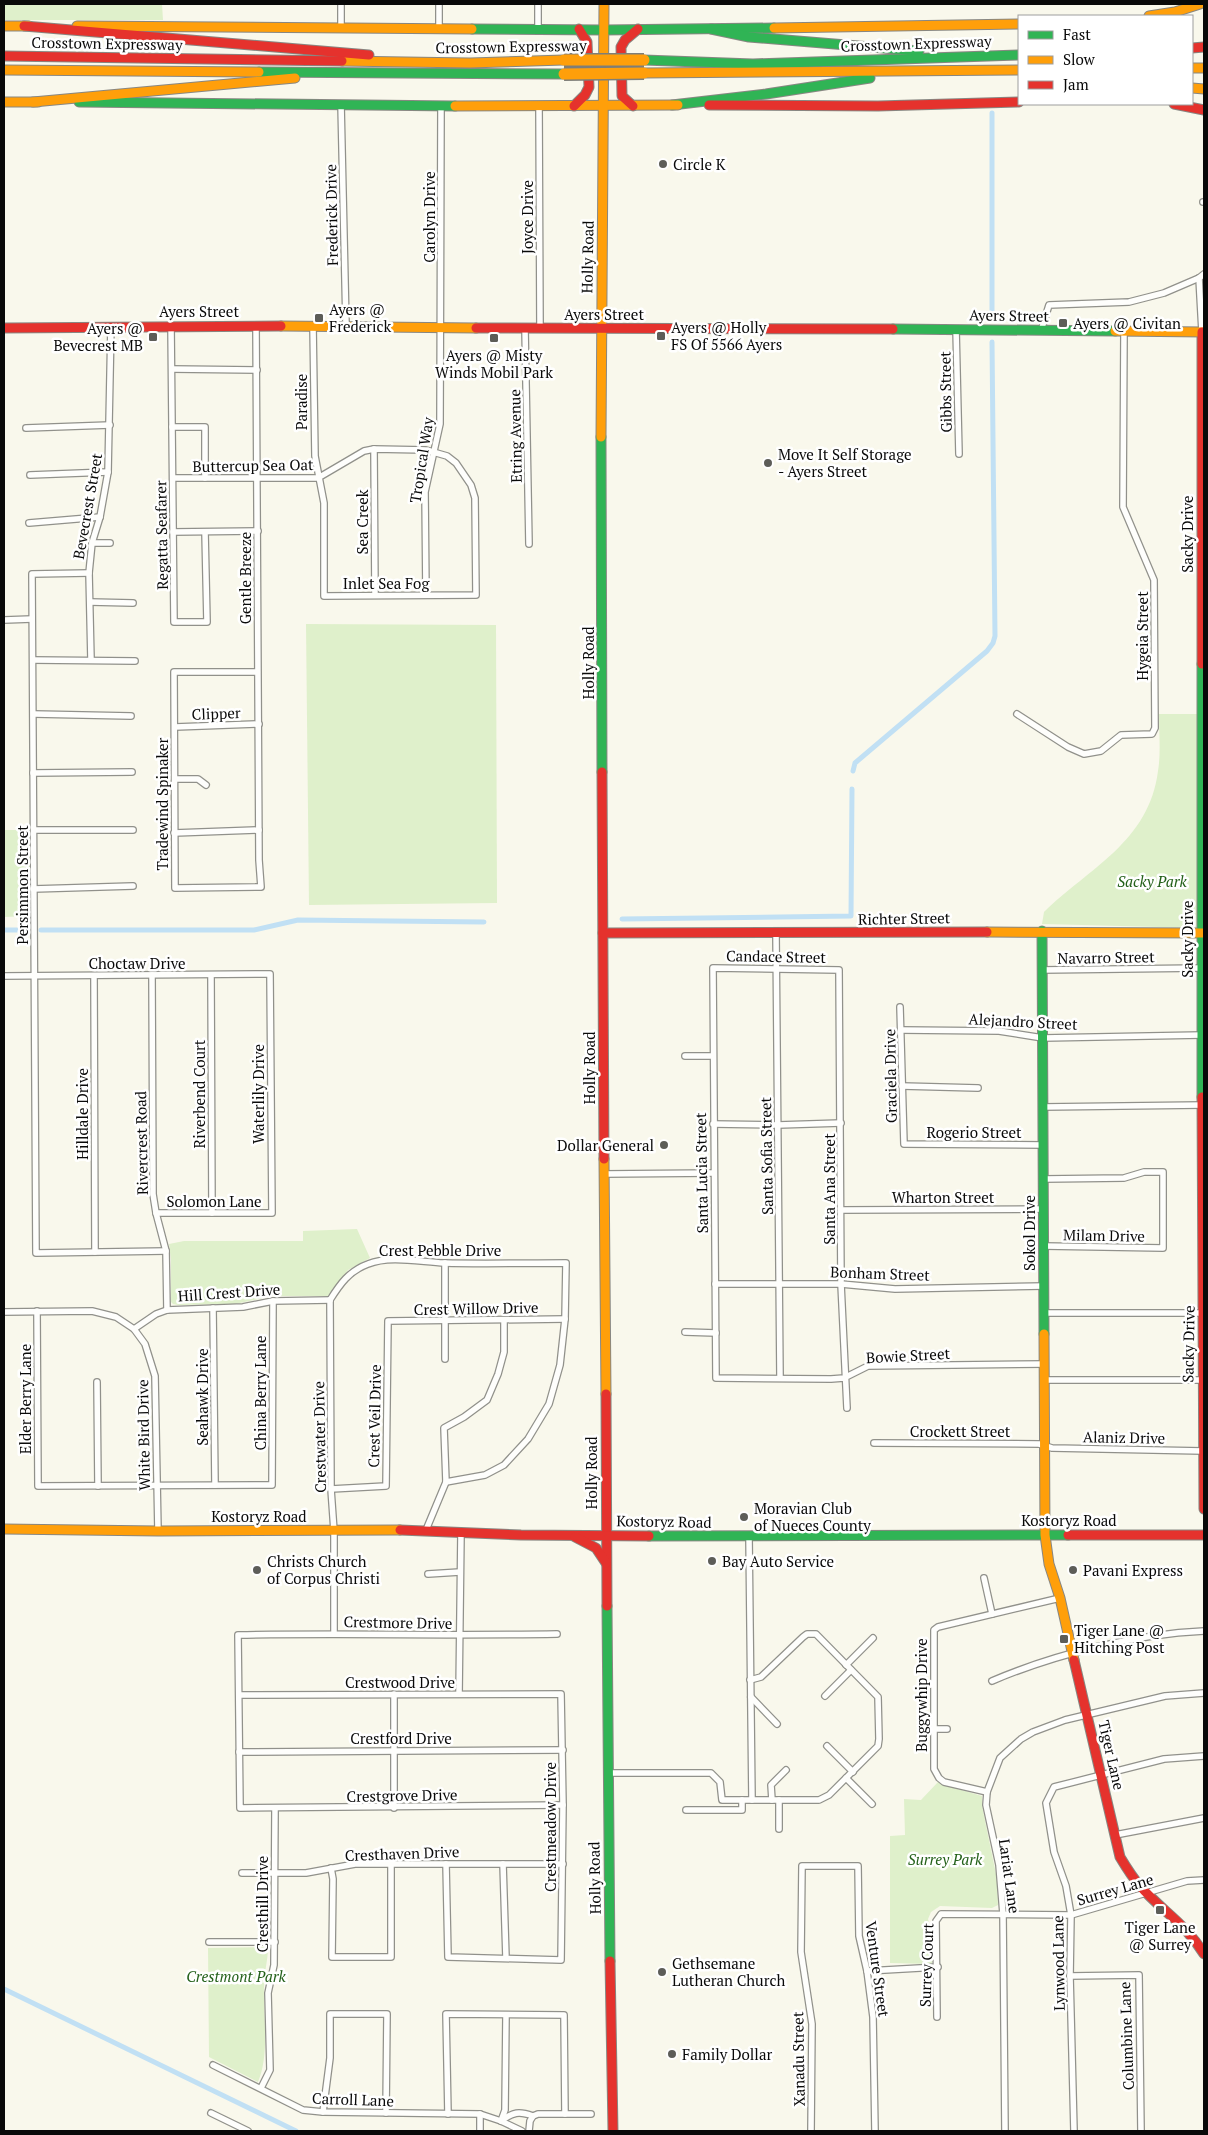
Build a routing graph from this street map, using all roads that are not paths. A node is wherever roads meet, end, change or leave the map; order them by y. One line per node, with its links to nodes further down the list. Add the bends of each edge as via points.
1 (341, 4): 10 (street)
2 (439, 4): 13 (street)
3 (538, 4): 11 (street)
4 (604, 4): 16 (main road, Holly Road)
5 (1200, 4): 6 (main road)
6 (1156, 15)
7 (1018, 24): 12 (main road, Crosstown Expressway)
8 (4, 26): 9 (main road, Crosstown Expressway)
9 (24, 26): 10 (main road, Crosstown Expressway); 20 (main road)
10 (341, 28): 13 (main road, Crosstown Expressway)
11 (538, 28): 13 (main road, Crosstown Expressway); 14 (main road, Crosstown Expressway)
12 (711, 28): 15 (main road, Crosstown Expressway); 19 (main road, via 749,37)
13 (439, 29)
14 (579, 29): 16 (main road, Crosstown Expressway); 33 (main road, via 587,42 589,87)
15 (638, 29): 16 (main road, Crosstown Expressway); 35 (main road, via 624,40 621,47 622,96)
16 (604, 30): 34 (main road, Holly Road)
17 (1018, 55): 19 (main road, Crosstown Expressway)
18 (4, 56): 20 (main road, Crosstown Expressway)
19 (968, 56): 20 (main road, Crosstown Expressway, bridge, via 753,64 644,60)
20 (470, 63)
21 (4, 70): 24 (main road, Crosstown Expressway)
22 (1018, 70): 23 (main road, Crosstown Expressway)
23 (907, 72): 24 (main road, Crosstown Expressway, bridge); 30 (main road)
24 (412, 73): 26 (main road, via 325,76)
25 (4, 102): 26 (main road)
26 (33, 102): 28 (main road)
27 (1018, 102): 30 (main road, via 878,106)
28 (341, 104): 32 (main road); 38 (street, Frederick Drive)
29 (539, 105): 32 (main road); 33 (main road); 46 (street, Joyce Drive)
30 (672, 105): 35 (main road)
31 (1179, 105): 36 (main road)
32 (441, 106): 44 (street, Carolyn Drive)
33 (574, 106): 34 (main road)
34 (604, 106): 35 (main road); 47 (main road, Holly Road)
35 (633, 106)
36 (1204, 110)
37 (1202, 276): 49 (street, via 1164,293 1129,302 1049,306); 51 (street, Sacky Drive)
38 (346, 325): 42 (main road, Ayers Street); 44 (main road, Ayers Street)
39 (111, 326): 40 (main road, Ayers Street); 43 (main road, Ayers Street); 54 (street, Bevecrest Street)
40 (171, 326): 41 (main road, Ayers Street); 52 (street, Regatta Seafarer)
41 (256, 326): 42 (main road, Ayers Street); 53 (street, Gentle Breeze)
42 (313, 326): 65 (street, Paradise, via 314,434)
43 (4, 328)
44 (441, 328): 45 (main road, Ayers Street); 58 (street, Tropical Way, via 440,424)
45 (525, 329): 46 (main road, Ayers Street); 73 (street, Etring Avenue)
46 (540, 329): 47 (main road, Ayers Street)
47 (601, 329): 48 (main road, Ayers Street); 102 (main road, Holly Road)
48 (956, 329): 49 (main road, Ayers Street); 59 (street, Gibbs Street)
49 (1041, 331): 50 (main road, Ayers Street)
50 (1124, 331): 51 (main road, Ayers Street); 87 (street, Hygeia Street, via 1123,507 1154,580 1155,728 1152,734 1121,735 1101,751 1084,754)
51 (1203, 332): 103 (main road, Sacky Drive)
52 (172, 368): 53 (street); 55 (street, Regatta Seafarer)
53 (257, 370): 64 (street, Gentle Breeze)
54 (110, 425): 56 (street); 60 (street, Bevecrest Street)
55 (172, 427): 62 (street, Regatta Seafarer); 63 (street, via 205,427)
56 (26, 428)
57 (374, 449): 58 (street, Buttercup Sea Oat); 65 (street, Buttercup Sea Oat); 75 (street, Sea Creek)
58 (435, 451): 76 (street, Tropical Way, via 425,492); 77 (street, Buttercup Sea Oat, via 456,462 471,485 475,498)
59 (959, 454)
60 (108, 472): 61 (street); 66 (street, Bevecrest Street)
61 (30, 475)
62 (173, 478): 63 (street, Buttercup Sea Oat); 69 (street, Regatta Seafarer)
63 (205, 478): 64 (street, Buttercup Sea Oat)
64 (258, 478): 65 (street, Buttercup Sea Oat); 68 (street, Gentle Breeze)
65 (318, 478): 75 (street, Inlet Sea Fog, via 324,503 324,596)
66 (100, 517): 67 (street); 71 (street, Bevecrest Street)
67 (29, 523)
68 (258, 531): 70 (street); 85 (street, Gentle Breeze)
69 (173, 532): 70 (street); 70 (street, Regatta Seafarer, via 174,622 207,622)
70 (206, 532)
71 (92, 542): 72 (street); 74 (street, Bevecrest Street)
72 (110, 543)
73 (529, 544)
74 (89, 573): 78 (street, Bevecrest Street); 80 (street, Persimmon Street, via 32,574)
75 (375, 594): 76 (street, Inlet Sea Fog)
76 (426, 594): 77 (street, Inlet Sea Fog)
77 (476, 595)
78 (90, 602): 79 (street); 83 (street, Bevecrest Street)
79 (132, 603)
80 (32, 619): 81 (street); 82 (street, Persimmon Street)
81 (4, 620)
82 (33, 660): 83 (street); 86 (street, Persimmon Street)
83 (91, 660): 84 (street)
84 (135, 661)
85 (258, 672): 89 (street, Gentle Breeze); 90 (street, Tradewind Spinaker, via 174,672)
86 (34, 714): 88 (street); 92 (street, Persimmon Street)
87 (1017, 714)
88 (131, 716)
89 (259, 724): 90 (street, Clipper); 97 (street, Gentle Breeze)
90 (175, 727): 93 (street, Tradewind Spinaker)
91 (132, 772): 92 (street)
92 (33, 773): 95 (street, Persimmon Street)
93 (175, 779): 94 (street, via 198,779); 98 (street, Tradewind Spinaker)
94 (206, 785)
95 (34, 830): 96 (street); 100 (street, Persimmon Street)
96 (133, 830)
97 (259, 830): 98 (street); 98 (street, Tradewind Spinaker, via 261,887 175,888)
98 (174, 833)
99 (133, 886): 100 (street)
100 (33, 889): 114 (street, Persimmon Street)
101 (1042, 931): 103 (main road, Richter Street); 104 (main road, Richter Street); 109 (main road, Sokol Drive)
102 (603, 933): 104 (main road, Richter Street); 134 (main road, Holly Road)
103 (1203, 933): 106 (main road, Sacky Drive)
104 (776, 934): 107 (street, Santa Sofia Street)
105 (713, 968): 107 (street, Candace Street); 121 (street, Santa Lucia Street)
106 (1202, 968): 109 (street, Navarro Street); 118 (main road, Sacky Drive)
107 (776, 969): 108 (street, Candace Street); 129 (street, Santa Sofia Street)
108 (839, 970): 127 (street, Santa Ana Street)
109 (1041, 970): 119 (main road, Sokol Drive)
110 (270, 974): 112 (street, Choctaw Drive); 141 (street, Waterlily Drive)
111 (152, 975): 112 (street, Choctaw Drive); 115 (street, Choctaw Drive); 139 (street, Rivercrest Road, via 153,1194)
112 (212, 975): 140 (street, Riverbend Court)
113 (4, 976): 114 (street, Choctaw Drive)
114 (35, 976): 115 (street, Choctaw Drive); 144 (street, Persimmon Street, via 36,1253)
115 (94, 976): 144 (street, Hilldale Drive)
116 (900, 1007): 117 (street, Graciela Drive)
117 (902, 1030): 119 (street, Alejandro Street, via 999,1031); 122 (street, Graciela Drive)
118 (1202, 1035): 119 (street, Alejandro Street); 124 (main road, Sacky Drive)
119 (1043, 1038): 126 (main road, Sokol Drive)
120 (684, 1056): 121 (street)
121 (713, 1056): 128 (street, Santa Lucia Street)
122 (902, 1086): 123 (street); 130 (street, Graciela Drive)
123 (978, 1088)
124 (1203, 1088): 125 (main road, Sacky Drive)
125 (1202, 1105): 126 (street); 132 (main road, Sacky Drive)
126 (1043, 1107): 131 (main road, Sokol Drive)
127 (841, 1123): 129 (street); 137 (street, Santa Ana Street)
128 (713, 1124): 129 (street); 133 (street, Santa Lucia Street)
129 (778, 1125): 148 (street, Santa Sofia Street)
130 (904, 1144): 131 (street, Rogerio Street)
131 (1044, 1145): 135 (main road, Sokol Drive)
132 (1203, 1153): 138 (main road, Sacky Drive)
133 (714, 1173): 134 (street); 147 (street, Santa Lucia Street)
134 (605, 1174): 193 (main road, Holly Road)
135 (1044, 1179): 136 (main road, Sokol Drive); 142 (street, Milam Drive, via 1124,1178 1144,1172 1163,1172 1163,1248)
136 (1044, 1209): 137 (street, Wharton Street); 142 (main road, Sokol Drive)
137 (842, 1210): 149 (street, Santa Ana Street)
138 (1204, 1210): 146 (main road, Sacky Drive)
139 (156, 1213): 140 (street, Solomon Lane); 143 (street, Rivercrest Road)
140 (212, 1213): 141 (street, Solomon Lane)
141 (272, 1213)
142 (1044, 1246): 150 (main road, Sokol Drive)
143 (166, 1251): 144 (street); 154 (street, Rivercrest Road)
144 (95, 1252)
145 (445, 1263): 151 (street, Crest Pebble Drive, via 387,1260 369,1263 344,1279); 159 (street, Crest Pebble Drive, via 566,1263); 160 (street)
146 (1204, 1271): 158 (main road, Sacky Drive)
147 (715, 1284): 148 (street, Bonham Street); 165 (street, Santa Lucia Street)
148 (780, 1284): 149 (street, Bonham Street); 169 (street, Santa Sofia Street)
149 (842, 1284): 150 (street, Bonham Street, via 895,1289); 171 (street, Santa Ana Street)
150 (1044, 1286): 157 (main road, Sokol Drive)
151 (330, 1300): 152 (street, Hill Crest Drive); 183 (street, Crestwater Drive)
152 (273, 1301): 153 (street, Hill Crest Drive); 182 (street, China Berry Lane, via 272,1485)
153 (213, 1308): 154 (street, Hill Crest Drive); 182 (street, Seahawk Drive)
154 (167, 1310): 163 (street, Hill Crest Drive)
155 (4, 1312): 156 (street, White Bird Drive)
156 (37, 1312): 163 (street, White Bird Drive, via 105,1313); 180 (street, Elder Berry Lane, via 38,1486)
157 (1044, 1312): 158 (street); 168 (main road, Sokol Drive)
158 (1204, 1313): 166 (main road, Sacky Drive)
159 (565, 1319): 161 (street, Crest Willow Drive); 179 (street, via 560,1365 550,1404 528,1439 504,1465 485,1475)
160 (445, 1320): 161 (street, Crest Willow Drive); 162 (street, Crest Willow Drive); 167 (street)
161 (504, 1320): 179 (street, via 504,1352 487,1400 444,1428)
162 (388, 1321): 183 (street, Crest Veil Drive, via 386,1486)
163 (134, 1329): 181 (street, White Bird Drive, via 145,1344 155,1376)
164 (685, 1332): 165 (street)
165 (716, 1333): 170 (street, Santa Lucia Street)
166 (1204, 1341): 173 (main road, Sacky Drive)
167 (445, 1359)
168 (1044, 1364): 171 (street, Bowie Street, via 868,1366); 172 (main road, Sokol Drive)
169 (780, 1377): 170 (street, Bowie Street); 171 (street, Bowie Street)
170 (716, 1378)
171 (844, 1378): 175 (street, Santa Ana Street)
172 (1044, 1380): 173 (street); 177 (main road, Sokol Drive)
173 (1202, 1380): 178 (main road, Sacky Drive)
174 (97, 1382): 180 (street)
175 (847, 1408)
176 (874, 1443): 177 (street, Crockett Street)
177 (1045, 1446): 178 (street, Alaniz Drive); 190 (main road, Sokol Drive)
178 (1203, 1451): 184 (main road, Sacky Drive)
179 (446, 1482): 186 (street)
180 (98, 1486): 181 (street)
181 (156, 1486): 182 (street); 187 (street, White Bird Drive)
182 (215, 1486)
183 (331, 1489): 188 (street, Crestwater Drive)
184 (1204, 1509)
185 (4, 1530): 187 (main road, Kostoryz Road)
186 (426, 1530): 188 (main road, Kostoryz Road); 189 (main road, Kostoryz Road)
187 (158, 1531): 188 (main road, Kostoryz Road)
188 (334, 1531): 202 (street, Crestwater Drive)
189 (461, 1533): 192 (main road, Kostoryz Road); 196 (street)
190 (1045, 1535): 191 (main road, Kostoryz Road); 194 (main road, Kostoryz Road); 199 (main road, Tiger Lane, via 1049,1564)
191 (1204, 1535)
192 (570, 1536): 193 (main road, Kostoryz Road); 195 (main road, via 593,1546)
193 (606, 1536): 194 (main road, Kostoryz Road); 195 (main road, Holly Road)
194 (749, 1537): 209 (street)
195 (607, 1564): 229 (main road, Holly Road)
196 (460, 1572): 197 (street); 204 (street)
197 (428, 1574)
198 (984, 1578): 200 (street)
199 (1060, 1598): 200 (street, Buggywhip Drive); 206 (main road, Tiger Lane)
200 (992, 1614): 220 (street, Buggywhip Drive, via 934,1630)
201 (1204, 1631): 206 (street, via 1146,1637)
202 (334, 1634): 204 (street, Crestmore Drive); 211 (street, Crestmore Drive, via 238,1635)
203 (557, 1634): 204 (street, Crestmore Drive)
204 (459, 1636): 213 (street)
205 (873, 1638): 207 (street)
206 (1073, 1654): 210 (street); 218 (main road, Tiger Lane)
207 (846, 1665): 208 (street); 209 (street, via 816,1634 808,1634 761,1677)
208 (851, 1670): 216 (street); 228 (street, via 878,1697 879,1739 878,1746)
209 (750, 1680): 217 (street)
210 (992, 1681)
211 (239, 1694): 212 (street, Crestwood Drive); 225 (street)
212 (394, 1694): 213 (street, Crestwood Drive); 223 (street)
213 (459, 1694): 214 (street, Crestwood Drive)
214 (561, 1694): 224 (street, Crestmeadow Drive)
215 (1204, 1694): 218 (street, Lariat Lane, via 1165,1696)
216 (825, 1696)
217 (751, 1697): 219 (street); 235 (street)
218 (1088, 1714): 230 (main road, Tiger Lane); 232 (street, Lariat Lane, via 1048,1725 1020,1739 1000,1758)
219 (777, 1724)
220 (933, 1729): 221 (street); 232 (street, Buggywhip Drive, via 934,1769 940,1778 944,1782)
221 (946, 1729)
222 (827, 1746): 228 (street)
223 (392, 1750): 224 (street, Crestford Drive); 225 (street, Crestford Drive); 240 (street)
224 (563, 1750): 239 (street, Crestmeadow Drive)
225 (239, 1752): 241 (street, Crestgrove Drive, via 240,1808)
226 (1204, 1756): 230 (street, via 1164,1759)
227 (786, 1770): 236 (street, via 771,1785)
228 (853, 1772): 231 (street)
229 (608, 1773): 233 (street, via 711,1773 720,1782); 284 (main road, Holly Road)
230 (1101, 1776): 246 (main road, Tiger Lane); 259 (street, Lynwood Lane, via 1054,1787 1046,1803 1054,1852)
231 (846, 1778): 237 (street, via 819,1800); 238 (street)
232 (987, 1792): 258 (street, Lariat Lane, via 986,1805 999,1865)
233 (722, 1800): 234 (street); 243 (street)
234 (742, 1800): 235 (street); 243 (street, via 742,1810)
235 (752, 1800): 236 (street)
236 (772, 1800): 237 (street)
237 (780, 1800): 245 (street)
238 (872, 1804)
239 (563, 1805): 240 (street, Crestgrove Drive); 250 (street, Crestmeadow Drive)
240 (394, 1808): 241 (street, Crestgrove Drive)
241 (275, 1809): 254 (street, Cresthill Drive)
242 (686, 1810): 243 (street)
243 (720, 1810)
244 (1204, 1818): 246 (street)
245 (779, 1830)
246 (1115, 1835): 256 (main road, Tiger Lane, via 1120,1857 1132,1877)
247 (391, 1864): 248 (street, Cresthaven Drive); 252 (street, Cresthaven Drive); 252 (street, via 391,1958 332,1957)
248 (446, 1864): 249 (street, Cresthaven Drive); 263 (street, via 448,1957)
249 (503, 1864): 250 (street, Cresthaven Drive); 263 (street)
250 (563, 1864): 263 (street, Crestmeadow Drive, via 561,1960)
251 (802, 1866): 265 (street, Venture Street, via 858,1866 859,1936); 285 (street, Xanadu Street, via 801,1952 812,2024)
252 (331, 1868): 254 (street, Cresthaven Drive, via 306,1873)
253 (242, 1873): 254 (street, Cresthaven Drive)
254 (274, 1873): 261 (street, Cresthill Drive)
255 (1204, 1880): 256 (street, Surrey Lane, via 1187,1881)
256 (1148, 1893): 259 (street, Surrey Lane); 262 (main road, Tiger Lane, via 1183,1923)
257 (941, 1914): 258 (street, Surrey Lane); 264 (street, Surrey Court, via 936,1921)
258 (1003, 1914): 259 (street, Surrey Lane); 287 (street, Lariat Lane)
259 (1072, 1915): 266 (street, Lynwood Lane)
260 (209, 1942): 261 (street)
261 (275, 1942): 270 (street, Cresthill Drive, via 268,1993 270,2070)
262 (1204, 1954)
263 (506, 1958)
264 (938, 1966): 265 (street); 268 (street, Surrey Court)
265 (867, 1971): 286 (street, Venture Street, via 873,2017)
266 (1070, 1976): 288 (street, Lynwood Lane); 289 (street, Columbine Lane, via 1139,1974)
267 (506, 2015): 274 (street, via 446,2014); 276 (street, via 564,2015); 279 (street, via 506,2110)
268 (937, 2017)
269 (212, 2065): 270 (street, Carroll Lane)
270 (261, 2088): 271 (street, Carroll Lane, via 303,2110)
271 (324, 2112): 273 (street, Carroll Lane); 273 (street, via 330,2058 330,2014 387,2014)
272 (211, 2113): 280 (street)
273 (386, 2113): 274 (street, Carroll Lane)
274 (448, 2114): 275 (street, Carroll Lane)
275 (480, 2114): 279 (street, Carroll Lane); 281 (street)
276 (565, 2114): 277 (street); 278 (street)
277 (591, 2114)
278 (533, 2116): 279 (street, via 512,2113); 283 (street)
279 (501, 2121): 282 (street, Carroll Lane)
280 (248, 2131)
281 (480, 2131)
282 (522, 2131)
283 (529, 2131)
284 (613, 2131)
285 (811, 2131)
286 (875, 2131)
287 (1005, 2131)
288 (1074, 2131)
289 (1141, 2131)

